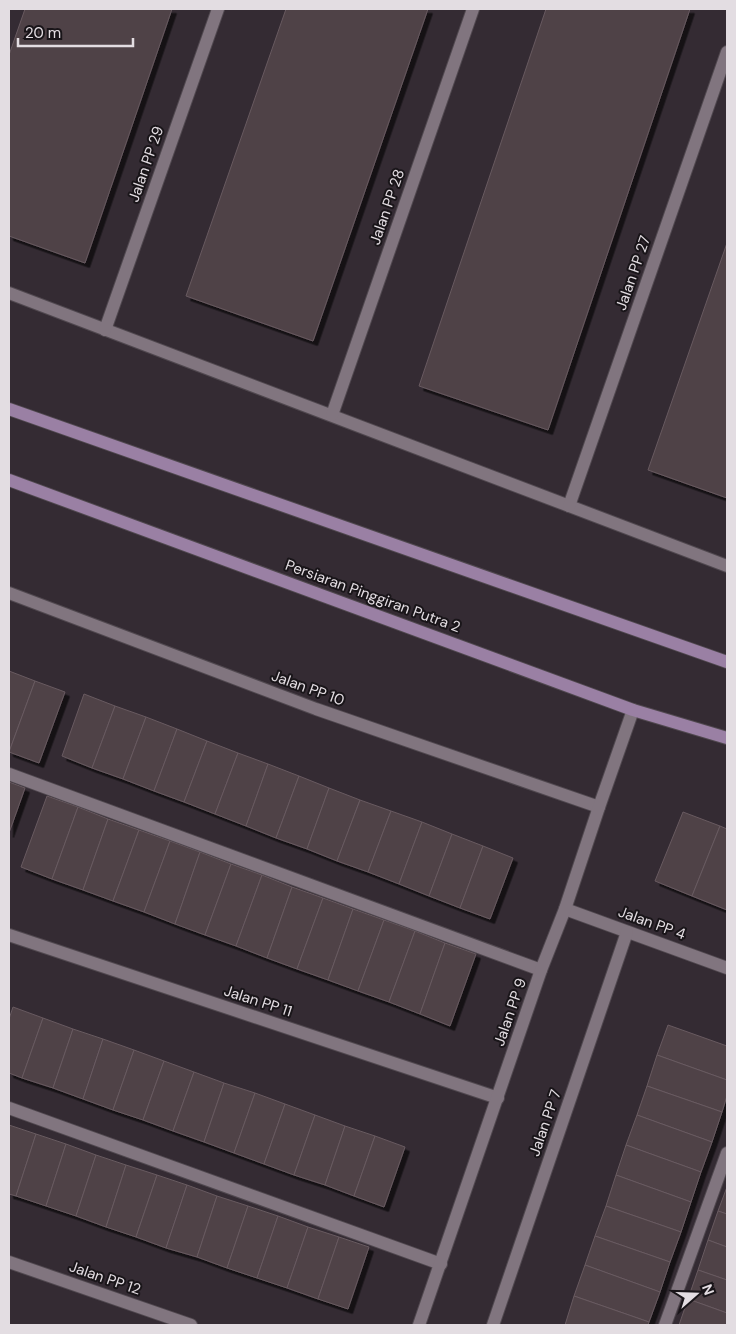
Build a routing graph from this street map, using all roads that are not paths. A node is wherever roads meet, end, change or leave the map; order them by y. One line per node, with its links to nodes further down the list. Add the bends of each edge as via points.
1 (218, 9): 5 (street, Jalan PP 29)
2 (473, 9): 7 (street, Jalan PP 28)
3 (727, 52): 9 (street, Jalan PP 27)
4 (9, 293): 5 (street)
5 (105, 330): 7 (street)
6 (9, 409): 12 (street)
7 (332, 415): 9 (street)
8 (9, 480): 13 (street, Persiaran Pinggiran Putra 2)
9 (569, 506): 10 (street)
10 (727, 566)
11 (9, 594): 16 (street, Jalan PP 10, via 316,709)
12 (727, 662)
13 (633, 710): 14 (street, Persiaran Pinggiran Putra 2); 16 (street, Jalan PP 9)
14 (727, 738)
15 (9, 774): 21 (street)
16 (599, 807): 17 (street, Jalan PP 9)
17 (565, 909): 18 (street, Jalan PP 4); 21 (street, Jalan PP 9)
18 (627, 932): 20 (street, Jalan PP 4); 29 (street, Jalan PP 7)
19 (9, 935): 22 (street, Jalan PP 11)
20 (727, 968)
21 (541, 970): 22 (street, Jalan PP 9)
22 (498, 1098): 26 (street, Jalan PP 9)
23 (9, 1108): 26 (street)
24 (727, 1153): 30 (street)
25 (9, 1262): 27 (street, Jalan PP 12)
26 (441, 1264): 28 (street, Jalan PP 9)
27 (192, 1325)
28 (419, 1325)
29 (493, 1325)
30 (665, 1325)

